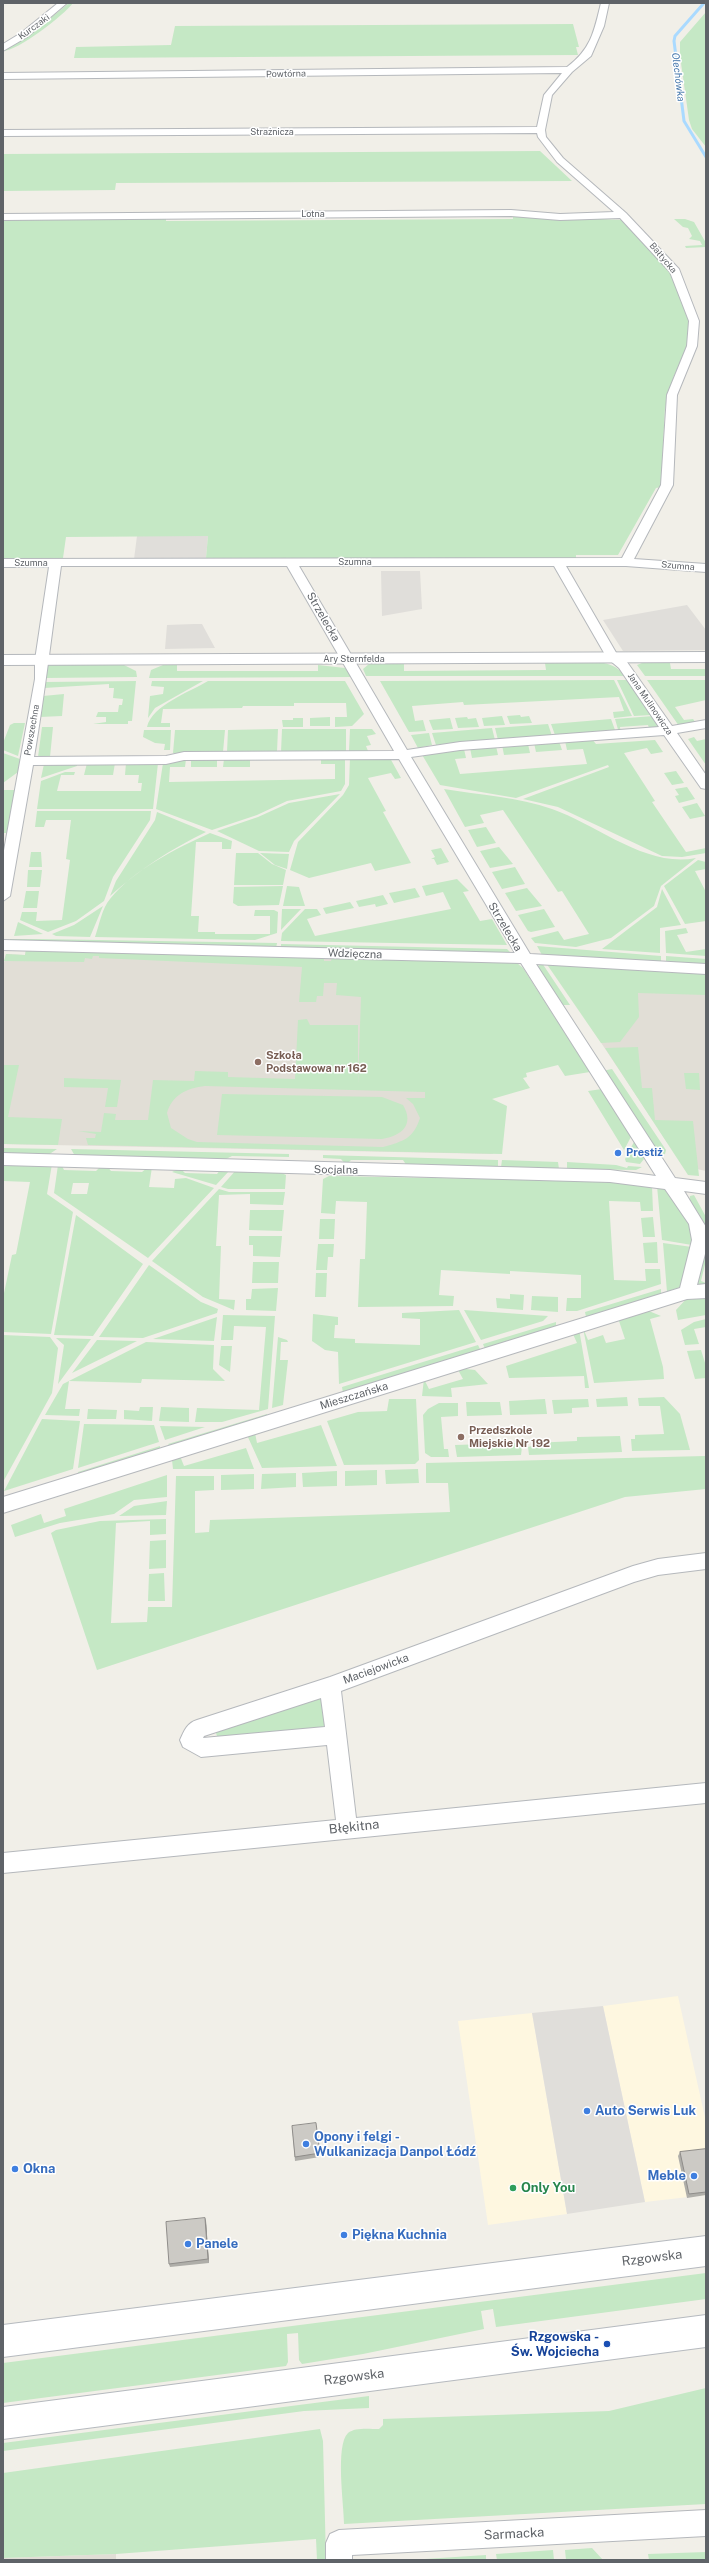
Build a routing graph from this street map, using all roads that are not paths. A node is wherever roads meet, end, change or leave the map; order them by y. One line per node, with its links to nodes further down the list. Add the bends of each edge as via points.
1 (63, 3): 3 (street, Kurczaki, via 24,35)
2 (605, 3): 4 (street, via 600,26 587,56)
3 (3, 48)
4 (569, 70): 5 (street, Powtórna); 6 (street, via 548,95)
5 (3, 76)
6 (541, 130): 7 (street, Strażnicza); 8 (street, Bałtycka, via 548,146 560,160)
7 (3, 133)
8 (623, 215): 9 (street, Lotna, via 560,217 504,213); 12 (street, Bałtycka, via 675,271 694,321 692,346 672,395 667,485)
9 (3, 217)
10 (557, 561): 11 (street, Szumna); 12 (street, Szumna); 17 (street, Jana Mulinowicza)
11 (291, 562): 14 (street, Szumna); 18 (street, Strzelecka)
12 (626, 562): 15 (street, Szumna)
13 (3, 563): 14 (street, Szumna)
14 (56, 563): 20 (street, Powszechna)
15 (706, 568)
16 (706, 657): 17 (street, Ary Sternfelda)
17 (613, 658): 18 (street, Ary Sternfelda); 22 (street, Jana Mulinowicza, via 623,665)
18 (347, 659): 20 (street, Ary Sternfelda); 23 (street, Strzelecka)
19 (3, 660): 20 (street, Ary Sternfelda)
20 (41, 660): 24 (street, Powszechna, via 41,680)
21 (706, 724): 22 (street)
22 (668, 732): 23 (street, via 431,748); 25 (street, Jana Mulinowicza)
23 (404, 755): 24 (street, via 188,756 166,760); 28 (street, Strzelecka)
24 (27, 761): 26 (street, Powszechna)
25 (706, 785)
26 (3, 896)
27 (3, 945): 28 (street, Wdzięczna)
28 (524, 959): 29 (street, Wdzięczna, via 583,960); 31 (street, Strzelecka)
29 (706, 970)
30 (3, 1159): 31 (street, Socjalna, via 610,1176)
31 (668, 1182): 32 (street); 33 (street, Strzelecka, via 697,1223 700,1232)
32 (706, 1188)
33 (687, 1292): 34 (street, Mieszczańska); 35 (street, Mieszczańska)
34 (706, 1292)
35 (3, 1505)
36 (706, 1561): 37 (street, Maciejowicka, via 658,1567 634,1574)
37 (330, 1686): 38 (street); 38 (street, Maciejowicka, via 197,1729 190,1740 201,1748)
38 (334, 1735): 40 (street)
39 (706, 1793): 40 (street, Błękitna)
40 (347, 1828): 41 (street, Błękitna)
41 (3, 1863)
42 (706, 2251): 44 (main road, Rzgowska)
43 (706, 2331): 45 (main road, Rzgowska)
44 (3, 2341)
45 (3, 2423)
46 (706, 2523): 47 (street, Sarmacka, via 339,2543)
47 (339, 2560)

